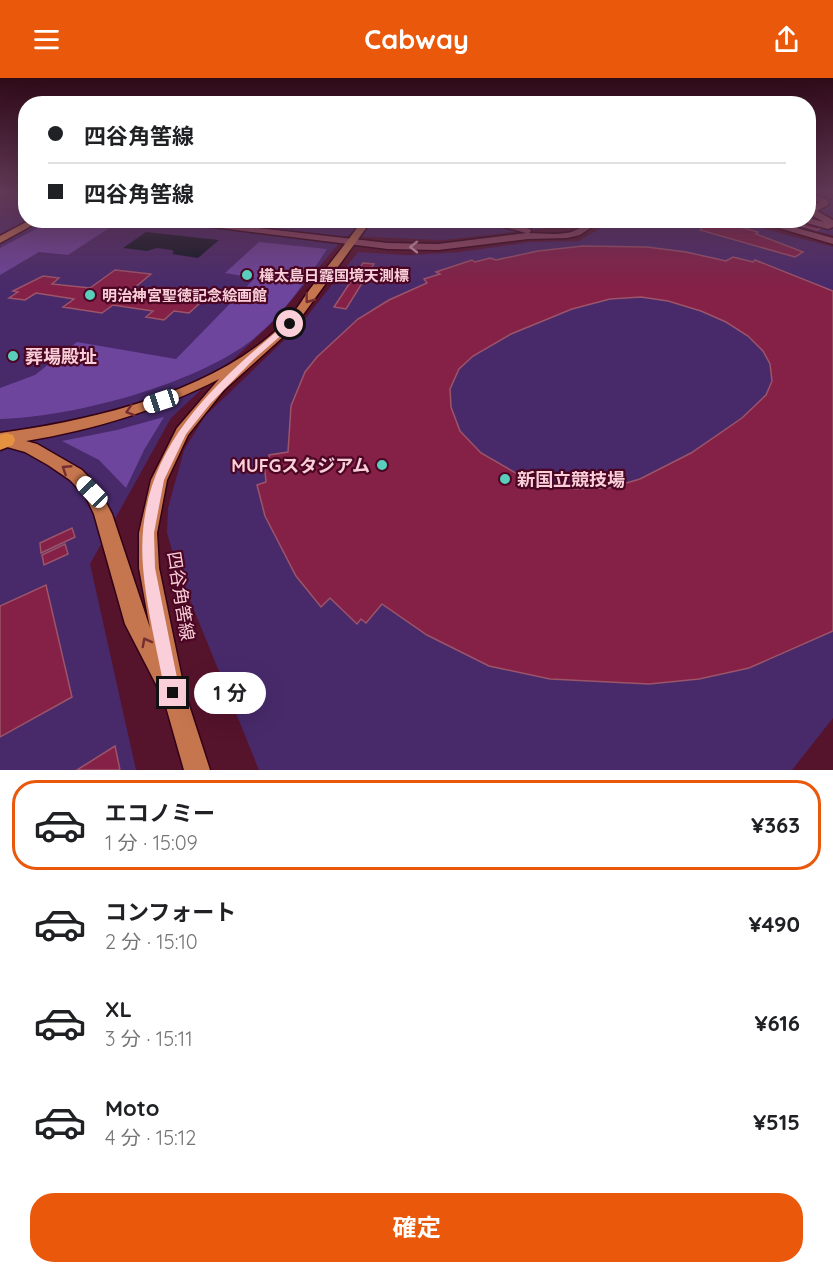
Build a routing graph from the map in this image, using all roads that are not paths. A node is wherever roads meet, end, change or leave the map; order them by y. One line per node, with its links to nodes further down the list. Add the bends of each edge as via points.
1 (816, 225): 9 (street)
2 (23, 228): 11 (main road)
3 (230, 228): 12 (street)
4 (362, 228): 12 (main road, 四谷角筈線)
5 (494, 228): 13 (street, via 501,232 498,236)
6 (515, 228): 10 (street)
7 (585, 228): 10 (street)
8 (806, 228): 9 (street)
9 (831, 232)
10 (577, 233): 13 (street)
11 (0, 240)
12 (351, 242): 13 (street, one-way to 12, via 423,247); 14 (main road, 四谷角筈線, one-way to 14, via 290,324)
13 (481, 242)
14 (250, 358): 15 (main road, 四谷角筈線, one-way to 15, via 198,386 126,413); 16 (main road, 四谷角筈線, via 219,387 182,432 155,495 148,533 149,568)
15 (2, 441): 16 (main road, 四谷角筈線, one-way to 15, via 136,624 103,514 92,492 76,475 54,461 31,448)
16 (173, 693): 17 (main road, 四谷角筈線)
17 (197, 770)

